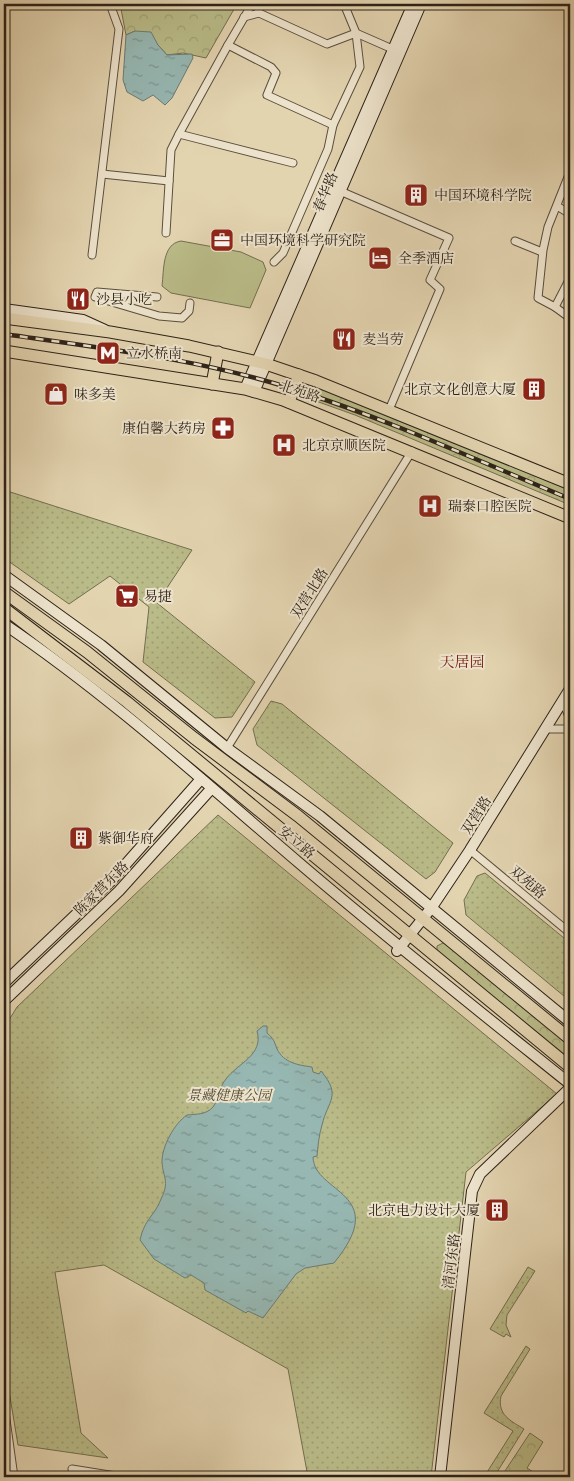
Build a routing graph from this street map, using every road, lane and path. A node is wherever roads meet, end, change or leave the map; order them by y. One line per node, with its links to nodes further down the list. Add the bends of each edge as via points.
1 (110, 4): 16 (street, via 119,28)
2 (252, 4): 8 (street)
3 (257, 4): 7 (street)
4 (344, 4): 9 (street)
5 (413, 4): 11 (street, 春华路)
6 (421, 4): 11 (street, 春华路)
7 (259, 13): 8 (street); 9 (street, via 327,44)
8 (244, 18): 10 (street)
9 (356, 34): 11 (street); 12 (street, via 360,68)
10 (228, 45): 12 (street, via 271,67 276,73 267,95); 13 (street)
11 (397, 51): 18 (street, 春华路); 36 (street, 春华路)
12 (333, 125): 25 (street, via 328,149 283,253)
13 (178, 134): 14 (street); 17 (street, via 171,150)
14 (293, 163)
15 (570, 172): 19 (street)
16 (102, 174): 17 (street); 24 (street)
17 (169, 181): 21 (street)
18 (340, 191): 36 (street, 春华路); 41 (street, via 449,238 430,280 440,289)
19 (557, 206): 20 (street); 23 (street)
20 (570, 214)
21 (166, 233)
22 (514, 241): 23 (street)
23 (542, 252): 29 (street, via 538,298)
24 (92, 255)
25 (274, 262)
26 (570, 278): 29 (street)
27 (157, 297): 28 (street, via 96,292 96,297 159,316 182,318 189,311)
28 (190, 303)
29 (555, 307): 32 (street)
30 (4, 309): 33 (street, 北苑路, via 83,320)
31 (4, 318): 33 (main road, 北苑路)
32 (570, 318)
33 (110, 332): 35 (main road, 北苑路)
34 (4, 351): 38 (main road, 北苑路)
35 (218, 352): 36 (main road, 北苑路); 38 (main road)
36 (261, 363): 37 (main road, 北苑路); 39 (street, 春华路)
37 (299, 375): 40 (main road); 41 (main road, 北苑路)
38 (212, 384): 39 (main road, 北苑路)
39 (250, 390): 40 (main road, 北苑路)
40 (289, 402): 42 (main road, 北苑路)
41 (389, 410): 43 (main road, 北苑路)
42 (412, 451): 44 (main road, 北苑路); 54 (street, 双营北路)
43 (570, 484)
44 (570, 518)
45 (4, 575): 54 (street, via 101,644)
46 (4, 592): 59 (main road, 安立路, via 88,652)
47 (4, 608): 61 (main road, 安立路, via 127,702)
48 (4, 624): 55 (street, 安立路, via 74,673)
49 (570, 689): 50 (street, 双营路)
50 (563, 702): 51 (street); 52 (street, 双营路)
51 (570, 719)
52 (547, 729): 53 (street); 57 (street, 双营路)
53 (570, 729)
54 (227, 748): 58 (street, via 320,816)
55 (200, 779): 56 (street, 安立路); 63 (street, 陈家营东路, via 110,882)
56 (211, 789): 62 (street, 安立路); 64 (street, 陈家营东路, via 119,891)
57 (470, 850): 58 (street, 双营路); 60 (street, 双苑路)
58 (432, 908): 59 (street, 双营路); 65 (street)
59 (424, 918): 61 (street, 双营路); 66 (main road, 安立路)
60 (570, 933)
61 (410, 936): 62 (street, 双营路); 67 (main road, 安立路)
62 (399, 949): 68 (street, 安立路)
63 (4, 983)
64 (4, 1001)
65 (570, 1022)
66 (570, 1039)
67 (570, 1067)
68 (570, 1086): 73 (street, 清河东路, via 480,1174 472,1191)
69 (4, 1405): 70 (street)
70 (14, 1477)
71 (74, 1477): 72 (street, via 72,1469)
72 (122, 1477)
73 (440, 1477)

